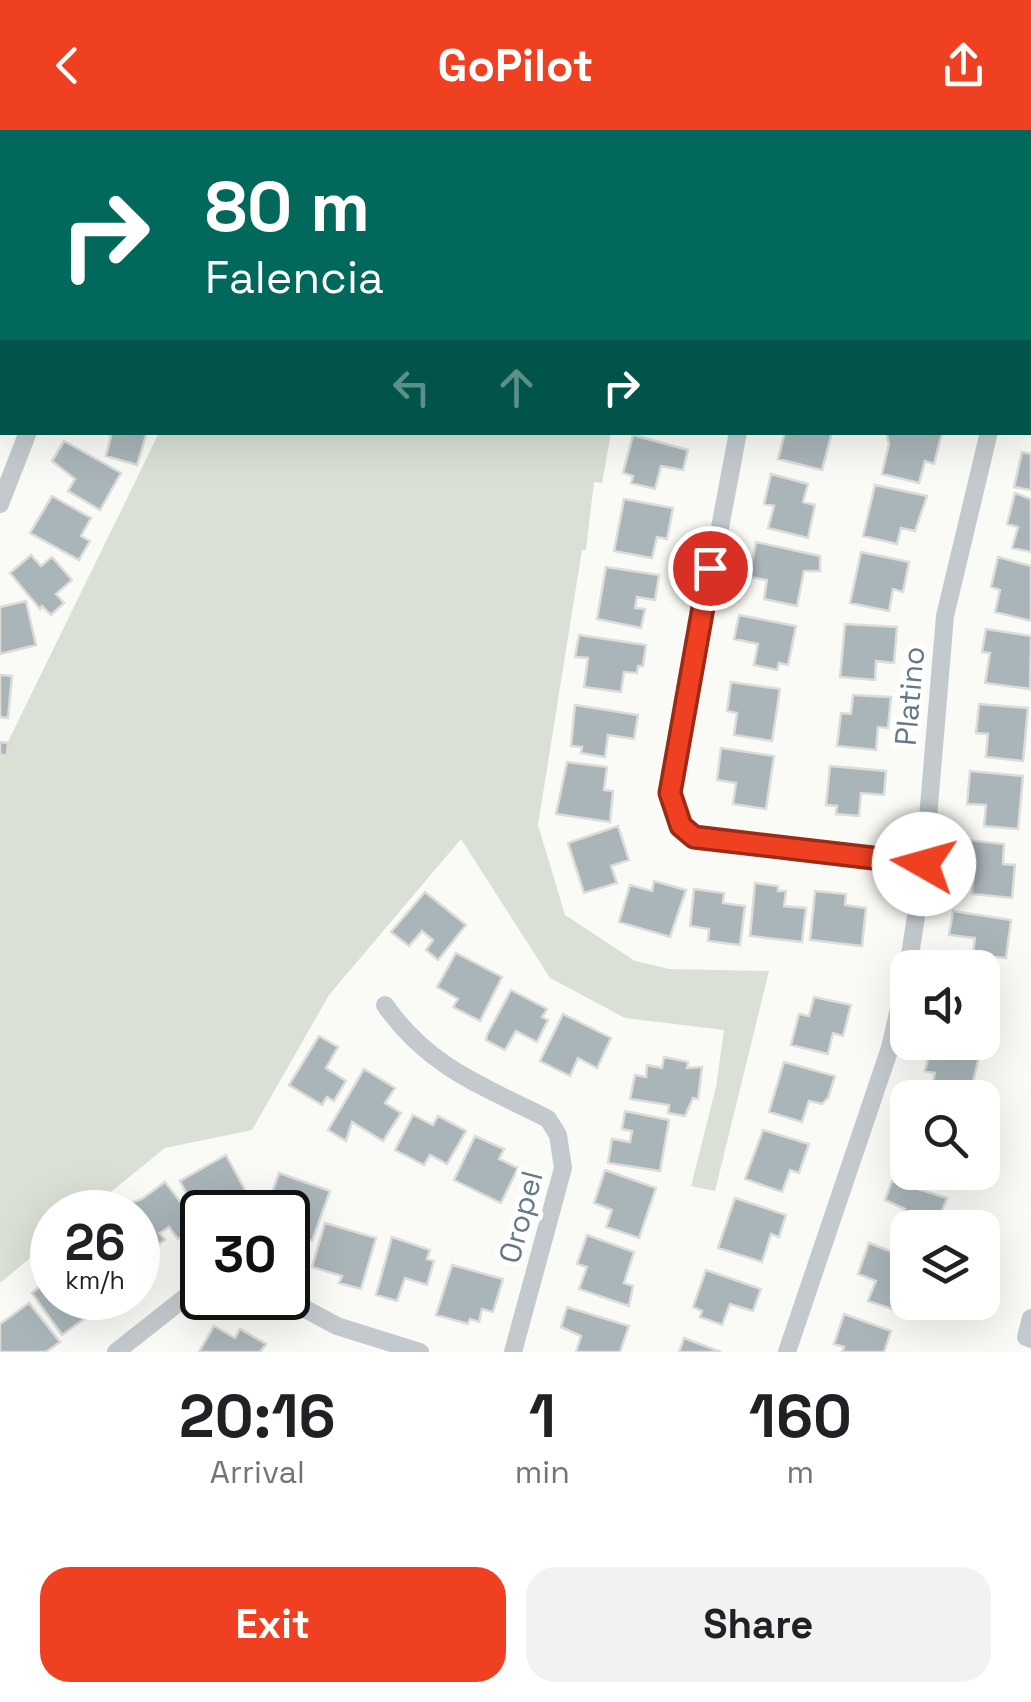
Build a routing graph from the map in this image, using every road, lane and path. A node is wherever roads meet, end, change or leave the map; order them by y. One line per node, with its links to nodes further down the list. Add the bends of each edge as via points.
1 (27, 435): 4 (street)
2 (737, 435): 5 (street, via 670,793 674,810 694,837)
3 (988, 435): 5 (street, Platino, via 945,616)
4 (0, 504)
5 (924, 864): 6 (street, Platino)
6 (911, 950)
7 (386, 1005): 15 (street, Oropel, via 406,1036 438,1064 548,1119 558,1135 563,1168)
8 (890, 1048): 16 (street, Platino)
9 (180, 1301): 13 (street)
10 (310, 1311): 14 (street)
11 (1031, 1318): 12 (street)
12 (1031, 1339)
13 (116, 1352)
14 (420, 1352)
15 (513, 1352)
16 (786, 1352)

